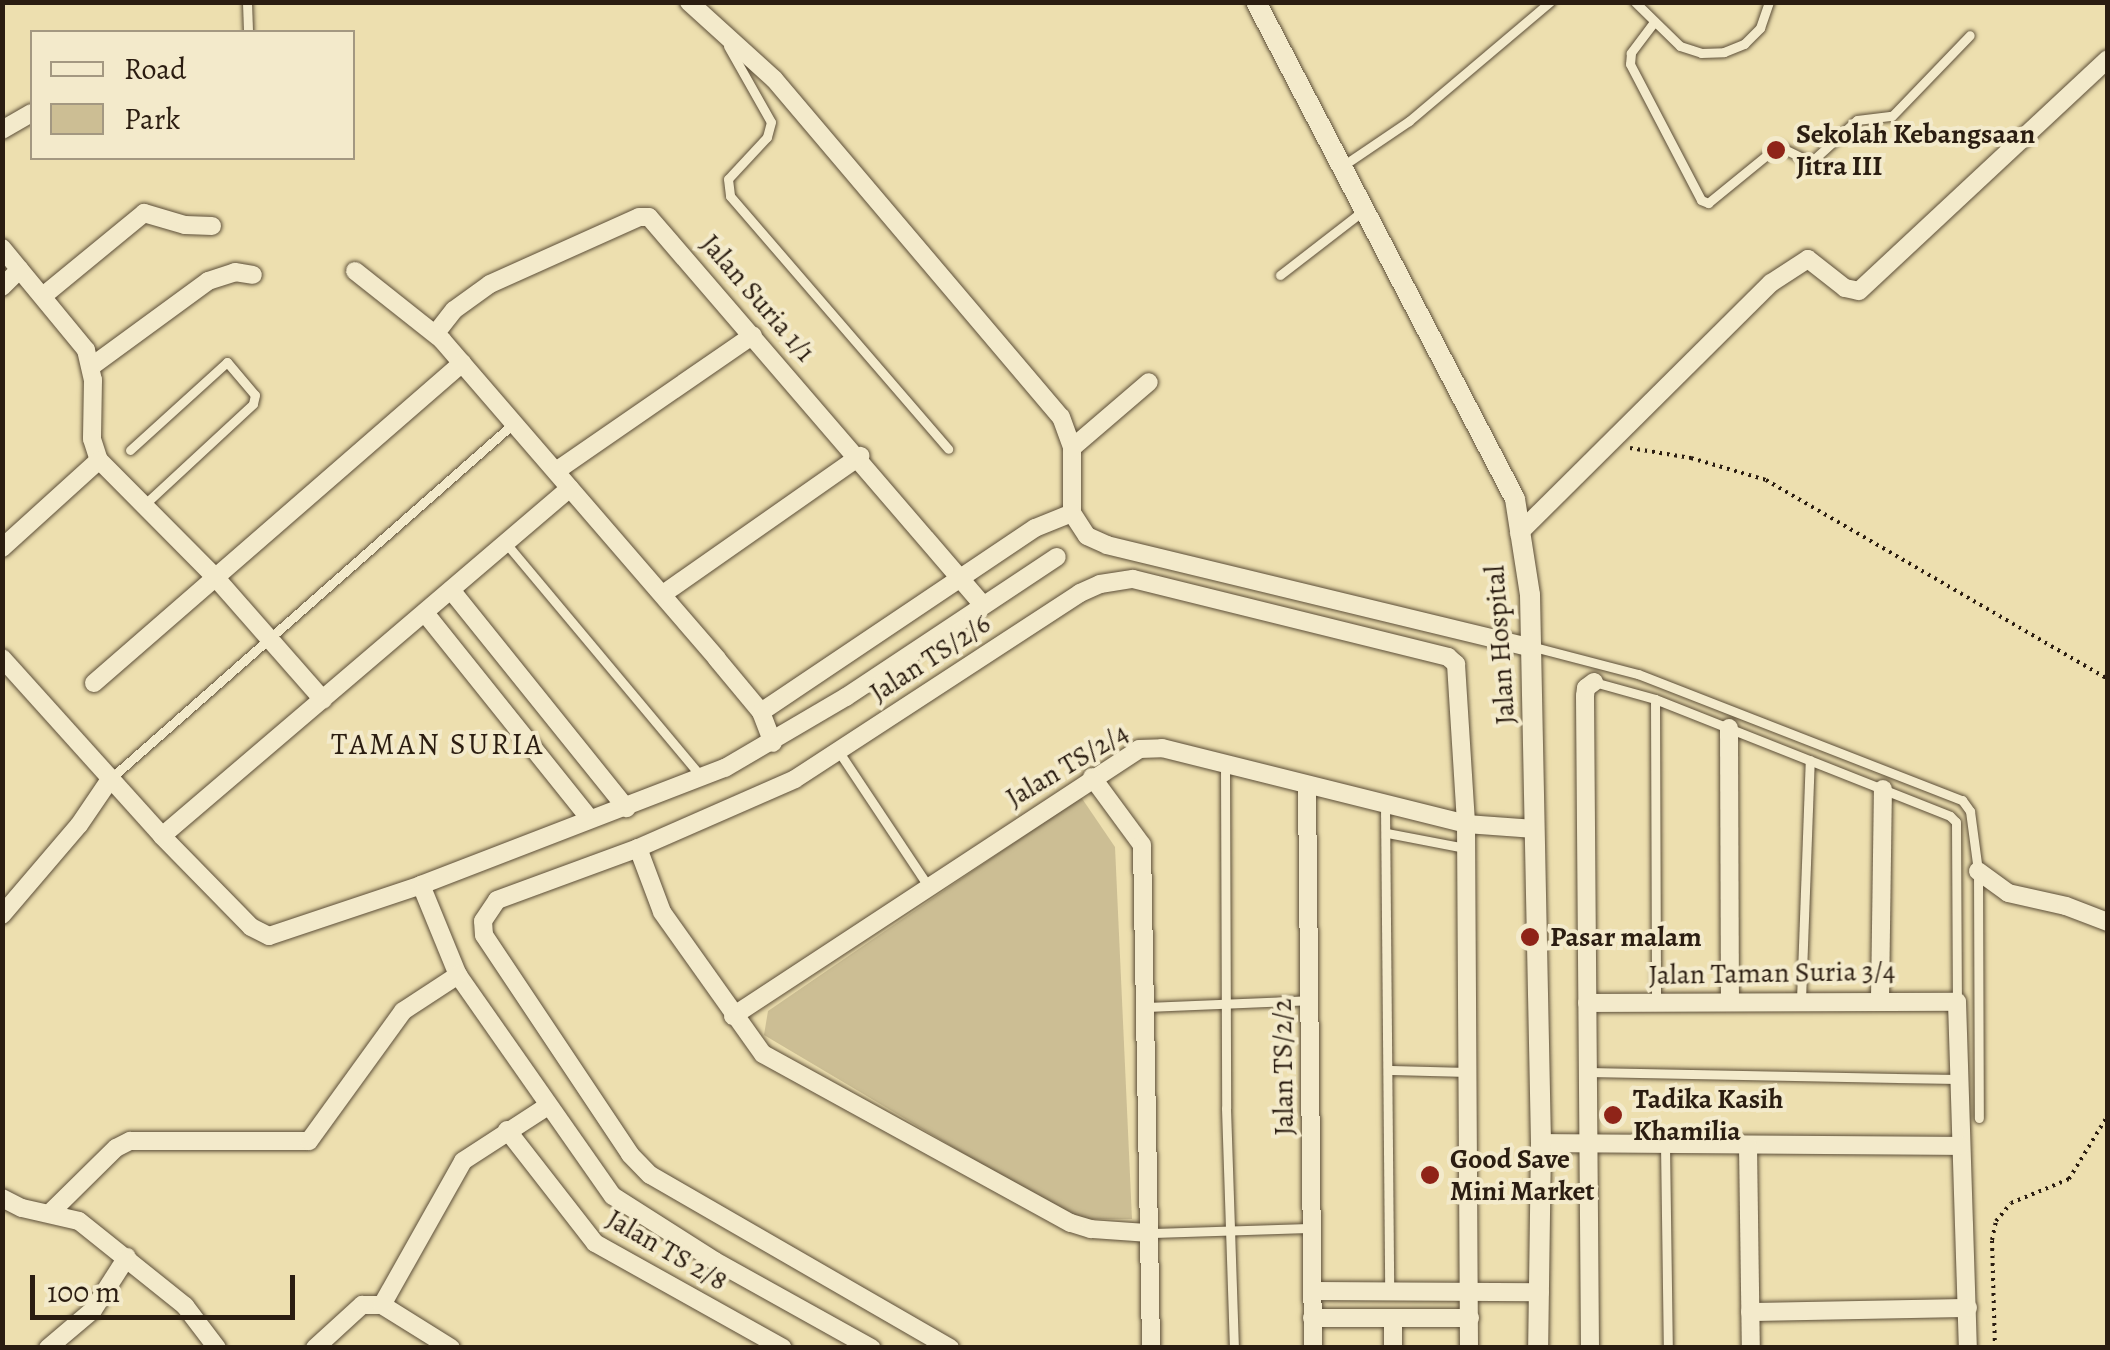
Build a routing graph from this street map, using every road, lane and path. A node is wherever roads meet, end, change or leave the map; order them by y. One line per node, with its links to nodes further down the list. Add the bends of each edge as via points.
1 (247, 2): 8 (lane)
2 (1256, 2): 14 (street, Jalan Hospital)
3 (1550, 2): 14 (lane, via 1389,136)
4 (1635, 2): 7 (lane)
5 (1770, 2): 7 (lane, via 1760,28 1724,52 1680,46)
6 (696, 5): 9 (street)
7 (1654, 22): 10 (lane, via 1630,64 1700,200 1708,202 1778,146 1811,162 1857,120 1892,116)
8 (248, 30)
9 (721, 34): 31 (street, via 763,67 1061,417); 32 (lane, via 770,122 766,138 728,180 730,196)
10 (1970, 34)
11 (2108, 59): 30 (street, via 1860,291 1802,260 1771,283)
12 (30, 113): 13 (street)
13 (2, 130)
14 (1341, 167): 15 (street, Jalan Hospital)
15 (1364, 210): 21 (lane); 40 (street, Jalan Hospital, via 1515,499)
16 (212, 226): 23 (street, via 144,213)
17 (2, 248): 18 (street)
18 (20, 269): 22 (street); 23 (street)
19 (355, 271): 24 (street)
20 (253, 274): 27 (street, via 208,281)
21 (1280, 275)
22 (2, 287)
23 (43, 296): 27 (street)
24 (436, 333): 25 (street, Jalan Suria 1/1, via 490,284 639,216 657,223); 26 (street)
25 (753, 336): 34 (street, Jalan Suria 1/1); 36 (street)
26 (462, 363): 29 (street); 44 (street)
27 (92, 366): 35 (street, via 92,440)
28 (1149, 382): 31 (street)
29 (514, 423): 36 (street); 50 (lane)
30 (1612, 445): 40 (street); 53 (path, via 1691,458 1774,484)
31 (1072, 448): 39 (street)
32 (948, 449)
33 (130, 450): 38 (lane, via 227,362 256,395)
34 (860, 456): 45 (street, Jalan Suria 1/1); 47 (street)
35 (100, 460): 38 (street); 42 (street)
36 (556, 471): 37 (street)
37 (570, 488): 41 (street); 47 (street)
38 (145, 504): 44 (street)
39 (1072, 514): 45 (street, via 1035,528); 51 (street, via 1082,532 1108,545)
40 (1519, 533): 51 (street, Jalan Hospital)
41 (506, 542): 46 (street); 66 (lane)
42 (2, 548)
43 (1057, 557): 48 (street)
44 (216, 578): 50 (street); 55 (street)
45 (964, 579): 48 (street, Jalan Suria 1/1); 58 (street)
46 (451, 590): 49 (street); 70 (street)
47 (663, 594): 58 (street)
48 (984, 605): 60 (street)
49 (425, 612): 57 (street); 71 (street)
50 (267, 636): 57 (street); 65 (lane)
51 (1530, 647): 73 (street, Jalan Hospital); 78 (lane, via 1638,674 1952,794 1970,811)
52 (2, 658): 65 (street)
53 (2108, 678)
54 (1594, 682): 56 (lane); 91 (street, via 1586,688)
55 (94, 684)
56 (1655, 699): 59 (lane); 88 (lane)
57 (322, 700): 75 (street)
58 (761, 712): 60 (street)
59 (1729, 728): 62 (lane); 87 (street)
60 (773, 742): 66 (street)
61 (839, 752): 72 (street, Jalan TS/2/6, via 1080,593 1133,579 1453,660); 76 (street, Jalan TS/2/6, via 785,784); 80 (lane)
62 (1810, 760): 68 (lane); 85 (lane)
63 (1225, 766): 64 (street, Jalan TS/2/4, via 1151,746); 67 (street, Jalan TS/2/4); 90 (lane)
64 (1092, 777): 80 (street, Jalan TS/2/4); 92 (street, via 1142,845)
65 (110, 778): 75 (street); 81 (street, via 79,826)
66 (702, 778): 70 (street)
67 (1307, 786): 69 (street, Jalan TS/2/4); 84 (street, Jalan TS/2/2)
68 (1883, 789): 86 (street); 89 (lane, via 1956,822)
69 (1385, 806): 72 (street, Jalan TS/2/4); 74 (lane)
70 (626, 808): 71 (street)
71 (590, 819): 79 (street)
72 (1466, 824): 73 (street, Jalan TS/2/4); 77 (street, Jalan TS/2/6)
73 (1535, 829): 102 (street, Jalan Hospital)
74 (1387, 833): 77 (lane); 94 (lane)
75 (162, 836): 79 (street, via 251,927 268,936)
76 (638, 848): 93 (street, via 662,912); 129 (street, Jalan TS/2/6, via 497,900 483,921 484,935 650,1175)
77 (1465, 848): 95 (street, Jalan TS/2/6)
78 (1978, 871): 82 (street, via 2008,892); 100 (lane)
79 (421, 885): 83 (street)
80 (928, 886): 93 (street, Jalan TS/2/4)
81 (5, 906)
82 (2108, 922)
83 (458, 976): 98 (street); 108 (street, via 403,1010 309,1141 130,1141)
84 (1310, 1000): 90 (lane); 109 (street, Jalan TS/2/2)
85 (1801, 1000): 86 (street, Jalan Taman Suria 3/4); 87 (street, Jalan Taman Suria 3/4)
86 (1880, 1000): 89 (street, Jalan Taman Suria 3/4)
87 (1730, 1001): 88 (street, Jalan Taman Suria 3/4)
88 (1656, 1002): 91 (street, Jalan Taman Suria 3/4)
89 (1957, 1002): 97 (street)
90 (1228, 1003): 92 (lane); 110 (lane)
91 (1587, 1003): 96 (street)
92 (1146, 1007): 111 (street)
93 (733, 1016): 111 (street, via 754,1046 779,1064 1071,1223)
94 (1391, 1070): 95 (lane); 114 (lane)
95 (1468, 1072): 115 (street, Jalan TS/2/6)
96 (1588, 1072): 97 (lane); 103 (street)
97 (1958, 1079): 106 (street)
98 (546, 1107): 101 (street); 128 (street, via 613,1196)
99 (2108, 1116): 140 (path, via 2069,1179 2011,1203 1996,1221)
100 (1979, 1118)
101 (507, 1130): 117 (street, via 462,1161); 127 (street, Jalan TS 2/8, via 595,1243)
102 (1540, 1143): 103 (street); 116 (street, Jalan Hospital)
103 (1586, 1144): 104 (street); 136 (street)
104 (1665, 1144): 105 (street); 137 (lane)
105 (1748, 1145): 106 (street); 119 (street)
106 (1961, 1146): 118 (street)
107 (2, 1198): 108 (street)
108 (51, 1212): 112 (street, via 80,1221)
109 (1312, 1228): 110 (lane); 113 (street, Jalan TS/2/2)
110 (1232, 1231): 111 (lane); 131 (lane)
111 (1148, 1233): 130 (street)
112 (127, 1257): 123 (street, via 92,1310); 124 (street, via 197,1317)
113 (1312, 1291): 114 (street); 120 (street, Jalan TS/2/2)
114 (1390, 1291): 115 (street)
115 (1470, 1291): 116 (street); 122 (street, Jalan TS/2/6)
116 (1540, 1292): 135 (street, Jalan Hospital)
117 (382, 1306): 125 (street, via 362,1305); 126 (street)
118 (1968, 1308): 119 (street); 139 (street)
119 (1750, 1312): 138 (street)
120 (1312, 1318): 121 (street); 132 (street, Jalan TS/2/2)
121 (1393, 1318): 122 (street); 133 (street)
122 (1470, 1318): 134 (street, Jalan TS/2/6)
123 (48, 1348)
124 (218, 1348)
125 (316, 1348)
126 (451, 1348)
127 (784, 1348)
128 (871, 1348)
129 (950, 1348)
130 (1151, 1348)
131 (1234, 1348)
132 (1313, 1348)
133 (1393, 1348)
134 (1469, 1348)
135 (1538, 1348)
136 (1590, 1348)
137 (1668, 1348)
138 (1751, 1348)
139 (1968, 1348)
140 (1995, 1348)

